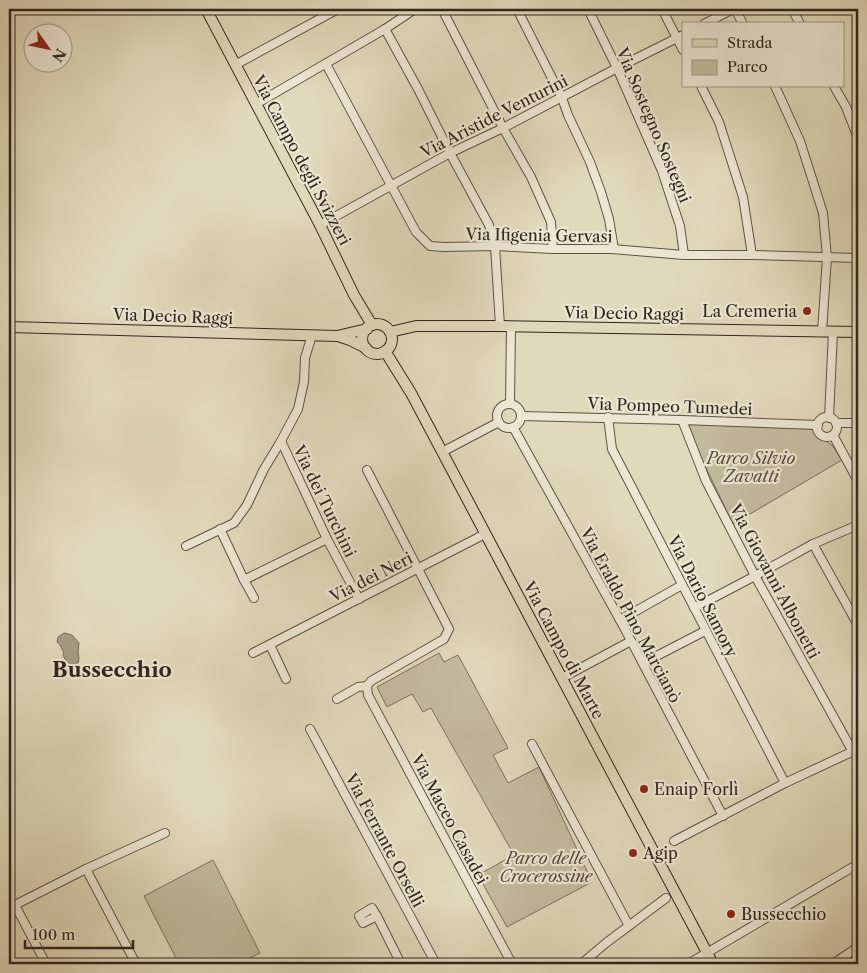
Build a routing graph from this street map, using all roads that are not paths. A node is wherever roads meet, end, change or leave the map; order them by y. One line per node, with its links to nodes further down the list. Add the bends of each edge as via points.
1 (206, 9): 16 (main road, Via Campo degli Svizzeri)
2 (338, 9): 16 (street)
3 (413, 9): 13 (street)
4 (442, 9): 23 (street)
5 (517, 9): 21 (street)
6 (588, 9): 17 (street, Via Sostegno Sostegni)
7 (662, 9): 14 (street)
8 (734, 9): 10 (street); 11 (street)
9 (792, 9): 12 (street)
10 (708, 22)
11 (742, 22)
12 (799, 22)
13 (385, 29): 15 (street); 25 (street)
14 (680, 36): 17 (street, Via Aristide Venturini)
15 (326, 64): 22 (street); 26 (street, Via Ifigenia Gervasi)
16 (235, 65): 22 (main road, Via Campo degli Svizzeri)
17 (617, 68): 21 (street, Via Aristide Venturini); 31 (street, Via Sostegno Sostegni, via 662,170 680,226)
18 (702, 88): 32 (street, via 720,122 744,197)
19 (776, 88): 33 (street, via 800,140 823,213)
20 (835, 88): 24 (street)
21 (562, 98): 23 (street, Via Aristide Venturini); 30 (street, via 601,192)
22 (256, 104): 27 (main road, Via Campo degli Svizzeri)
23 (503, 128): 25 (street, Via Aristide Venturini); 29 (street, via 531,177 551,222)
24 (858, 138)
25 (450, 154): 26 (street, Via Aristide Venturini); 28 (street, via 489,225)
26 (392, 185): 27 (street, Via Aristide Venturini); 28 (street, Via Ifigenia Gervasi, via 416,232 430,246)
27 (320, 225): 38 (main road, Via Campo degli Svizzeri)
28 (495, 246): 29 (street, Via Ifigenia Gervasi); 35 (street)
29 (553, 250): 30 (street, Via Ifigenia Gervasi)
30 (614, 250): 31 (street, Via Ifigenia Gervasi)
31 (684, 255): 32 (street, Via Ifigenia Gervasi)
32 (752, 255): 33 (street, Via Ifigenia Gervasi)
33 (827, 257): 34 (street, Via Ifigenia Gervasi); 40 (street)
34 (858, 258)
35 (500, 326): 36 (main road, Via Decio Raggi); 39 (main road, Via Decio Raggi, via 416,326)
36 (511, 326): 40 (main road, Via Decio Raggi); 47 (street)
37 (9, 327): 43 (main road, Via Decio Raggi)
38 (369, 327): 39 (main road, via 380,324); 44 (main road, Via Decio Raggi); 45 (main road, via 364,332)
39 (390, 332): 46 (main road, via 391,344)
40 (822, 332): 41 (main road, Via Decio Raggi)
41 (834, 332): 42 (main road, Via Decio Raggi); 51 (street)
42 (858, 332)
43 (312, 335): 44 (main road, Via Decio Raggi); 57 (street, via 305,358 298,409)
44 (337, 336): 45 (main road, Via Decio Raggi)
45 (366, 348): 46 (main road, via 378,354)
46 (386, 351): 58 (main road, Via Campo di Marte)
47 (510, 404): 48 (street, via 516,406); 52 (street, via 498,411)
48 (521, 416): 49 (street, Via Pompeo Tumedei); 55 (street)
49 (608, 417): 50 (street, Via Pompeo Tumedei); 70 (street, Via Dario Samory, via 612,449)
50 (682, 420): 54 (street, Via Pompeo Tumedei); 68 (street, Via Giovanni Albonetti, via 706,481)
51 (832, 420): 53 (street); 54 (street, via 823,418); 56 (street, via 836,430)
52 (499, 422): 55 (street); 58 (street)
53 (858, 423)
54 (818, 425): 56 (street, via 818,432 823,436)
55 (513, 428): 74 (street, Via Eraldo Pino Marcianò)
56 (833, 435): 60 (street)
57 (281, 441): 62 (street, via 247,505 234,523); 64 (street, Via dei Turchini)
58 (442, 452): 63 (main road, Via Campo di Marte)
59 (368, 470): 67 (street)
60 (858, 481)
61 (858, 525): 65 (street)
62 (220, 529): 66 (street); 69 (street)
63 (486, 534): 67 (street, Via dei Neri); 81 (main road, Via Campo di Marte)
64 (327, 539): 69 (street); 72 (street, Via dei Turchini)
65 (813, 544): 68 (street); 75 (street)
66 (186, 546)
67 (418, 569): 72 (street, Via dei Neri); 83 (street, via 449,629 444,639)
68 (756, 576): 73 (street); 87 (street, Via Giovanni Albonetti)
69 (244, 580): 71 (street)
70 (682, 585): 73 (street, Via Dario Samory); 74 (street)
71 (254, 598)
72 (358, 599): 78 (street, Via dei Neri)
73 (694, 608): 76 (street, Via Dario Samory)
74 (620, 620): 77 (street, Via Eraldo Pino Marcianò)
75 (858, 625)
76 (705, 631): 80 (street); 88 (street, Via Dario Samory)
77 (631, 641): 80 (street, Via Eraldo Pino Marcianò); 81 (street)
78 (270, 645): 79 (street, Via dei Neri); 82 (street)
79 (253, 653)
80 (643, 663): 89 (street, Via Eraldo Pino Marcianò)
81 (562, 678): 99 (main road, Via Campo di Marte)
82 (286, 679)
83 (367, 686): 84 (street, via 358,687); 104 (street, Via Maceo Casadei, via 368,695)
84 (337, 699)
85 (310, 729): 103 (street, Via Ferrante Orselli)
86 (532, 744): 97 (street)
87 (856, 751): 88 (street)
88 (785, 784): 89 (street)
89 (724, 816): 91 (street)
90 (165, 833): 93 (street)
91 (674, 841)
92 (858, 864): 99 (street)
93 (86, 869): 95 (street); 101 (street)
94 (666, 898): 97 (street)
95 (12, 907): 100 (street)
96 (376, 916): 102 (street)
97 (629, 926): 105 (street)
98 (858, 947): 108 (street)
99 (707, 953): 106 (street); 107 (main road, Via Campo di Marte)
100 (46, 964)
101 (136, 964)
102 (401, 964)
103 (436, 964)
104 (512, 964)
105 (581, 964)
106 (688, 964)
107 (713, 964)
108 (833, 964)

